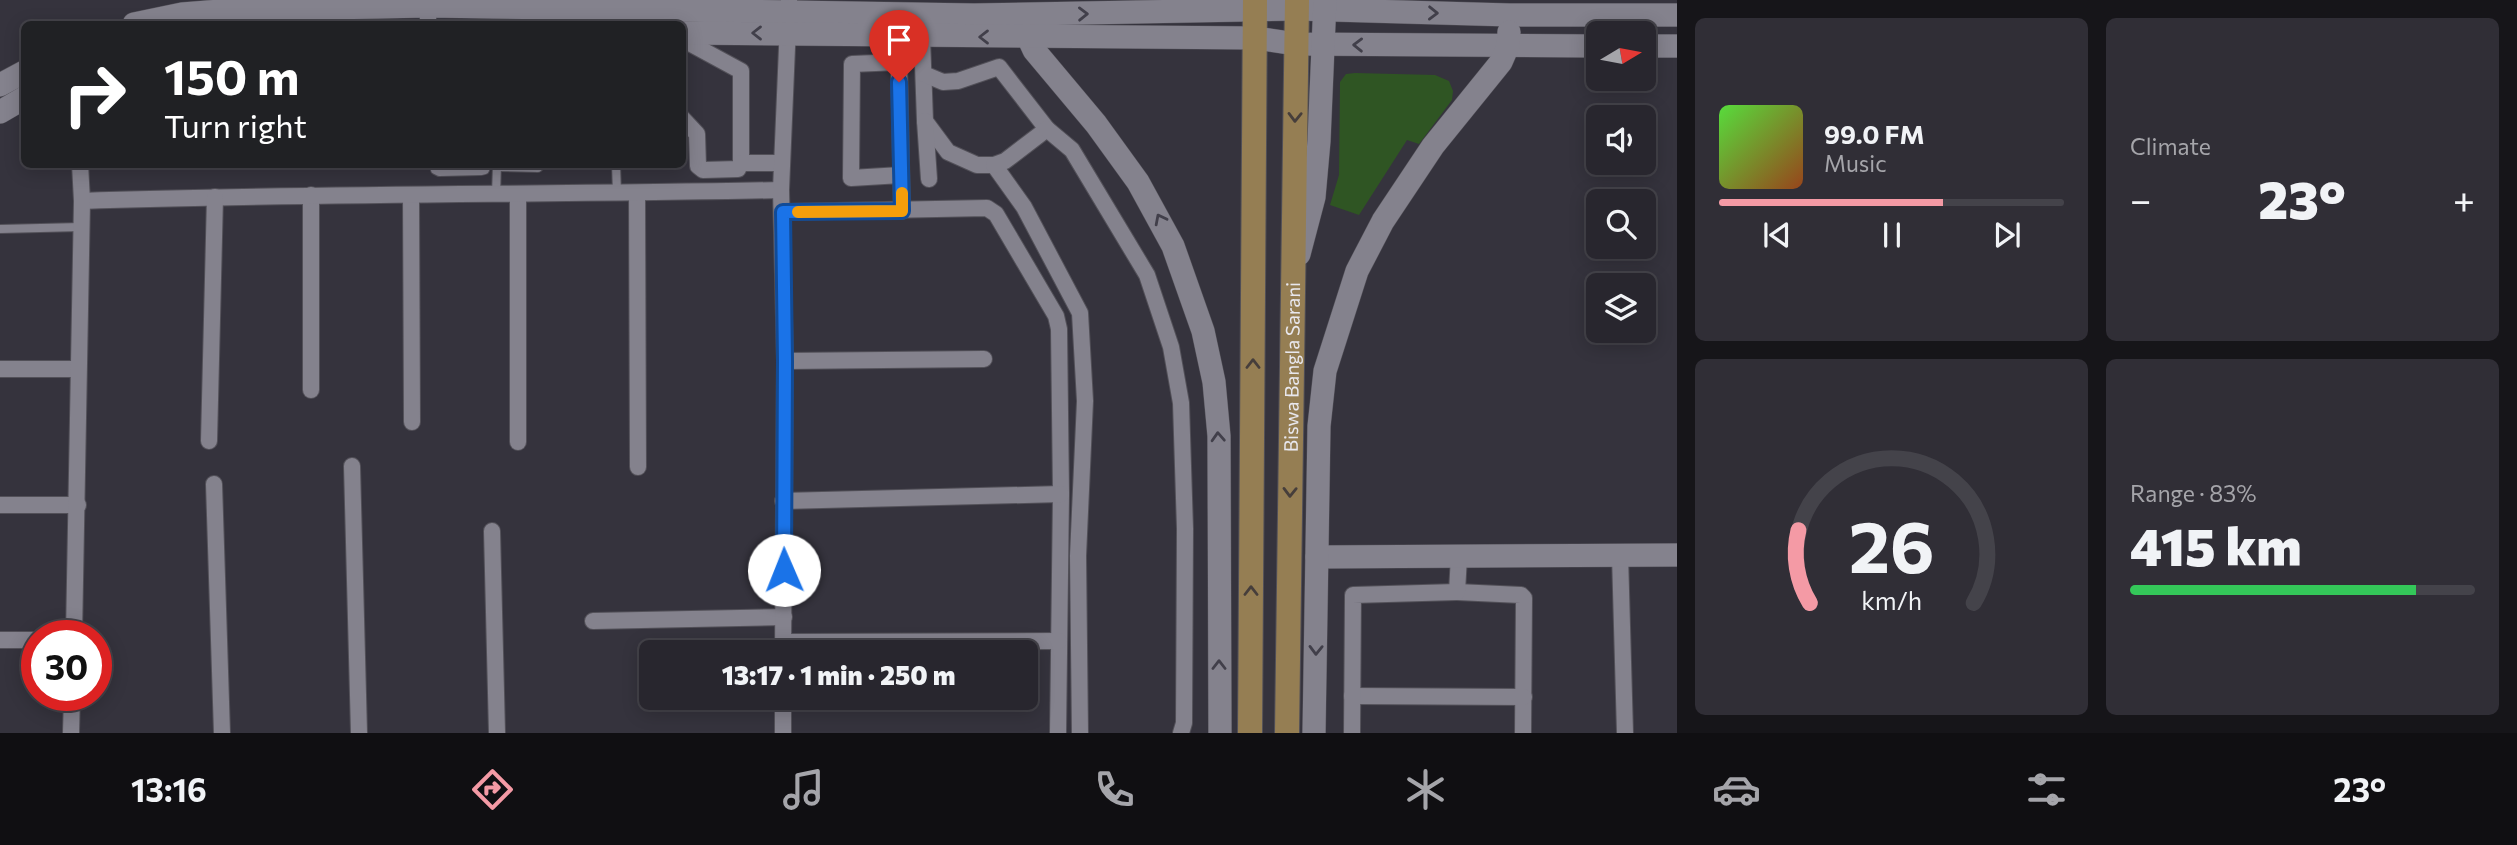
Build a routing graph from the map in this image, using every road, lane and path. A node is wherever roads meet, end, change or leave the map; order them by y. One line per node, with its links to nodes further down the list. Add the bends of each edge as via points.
1 (592, 4): 3 (street); 9 (street)
2 (1297, 4): 4 (street); 5 (street); 20 (main road, Biswa Bangla Sarani)
3 (727, 5): 10 (street)
4 (1325, 5): 6 (street, one-way to 6); 21 (street)
5 (1255, 6): 12 (street, one-way to 5); 18 (main road, Biswa Bangla Sarani)
6 (1507, 7): 11 (street); 22 (street)
7 (428, 10): 8 (street); 13 (street, via 232,10)
8 (455, 10): 9 (street)
9 (479, 11)
10 (789, 15): 12 (street, via 963,11); 14 (street, one-way to 14); 15 (street); 37 (street)
11 (1677, 15)
12 (1031, 17): 17 (street, one-way to 17); 18 (street); 101 (street, one-way to 12, via 1219,436 1203,331 1173,246 1144,192 1117,151 1041,60)
13 (148, 21)
14 (686, 32)
15 (859, 36): 16 (street); 27 (street)
16 (889, 36): 17 (street); 26 (street)
17 (922, 37): 29 (street)
18 (1255, 38): 20 (street); 102 (main road, Biswa Bangla Sarani, one-way to 18)
19 (686, 41): 36 (street, via 741,71)
20 (1296, 44): 21 (street); 59 (main road, Biswa Bangla Sarani, one-way to 59)
21 (1324, 44): 22 (street, one-way to 21); 59 (street, via 1314,197)
22 (1508, 46): 23 (street); 79 (street, via 1501,62 1402,191 1357,271 1325,371)
23 (1586, 46)
24 (1656, 46): 25 (street)
25 (1677, 46)
26 (889, 62): 27 (street); 44 (street, via 899,62)
27 (859, 64): 44 (street, via 852,64 850,178)
28 (21, 74): 30 (street)
29 (924, 74): 33 (street); 35 (street, via 943,82 999,66)
30 (0, 85)
31 (21, 101): 32 (street)
32 (0, 112)
33 (925, 121): 38 (street, via 948,152 977,165); 45 (street)
34 (686, 122): 36 (street, via 697,134 702,170 738,169)
35 (1047, 129): 38 (street); 100 (street, via 1072,150 1147,275 1171,347 1181,403 1183,459)
36 (741, 163): 37 (street)
37 (782, 163): 46 (street)
38 (993, 165): 99 (street, via 1024,207 1080,313 1084,401 1078,556)
39 (80, 168): 54 (street)
40 (435, 168): 41 (lane, via 439,172)
41 (486, 168)
42 (497, 168): 51 (lane)
43 (616, 168): 47 (lane)
44 (901, 175): 55 (street)
45 (929, 178)
46 (781, 190): 48 (street); 56 (street)
47 (617, 193): 48 (street); 52 (street)
48 (637, 193): 69 (street)
49 (311, 195): 50 (street); 53 (street); 64 (street)
50 (411, 195): 51 (street); 65 (street)
51 (496, 195): 52 (street)
52 (517, 195): 67 (street)
53 (215, 197): 54 (street); 66 (street)
54 (82, 201): 57 (street)
55 (902, 211): 56 (street); 71 (street, via 987,208 996,214 1056,316)
56 (783, 212): 61 (street)
57 (82, 227): 58 (lane); 63 (street)
58 (0, 229)
59 (1293, 277): 103 (main road, Biswa Bangla Sarani, one-way to 103)
60 (984, 359): 61 (street)
61 (785, 361): 72 (street)
62 (0, 369): 63 (street)
63 (78, 369): 74 (street)
64 (311, 390)
65 (412, 422)
66 (209, 441)
67 (518, 442)
68 (352, 466): 95 (street)
69 (638, 467)
70 (214, 484): 94 (street)
71 (1061, 494): 72 (street); 88 (street)
72 (783, 501): 81 (street)
73 (0, 505): 74 (street)
74 (78, 505): 82 (street)
75 (492, 531): 96 (street)
76 (1620, 555): 77 (street); 78 (street); 107 (street)
77 (1677, 555)
78 (1459, 556): 79 (street); 80 (street)
79 (1317, 558): 104 (street, one-way to 104)
80 (1457, 592): 89 (street, via 1353,595); 90 (street, via 1524,598)
81 (784, 617): 83 (street); 86 (street)
82 (74, 620)
83 (593, 621)
84 (0, 639): 85 (street)
85 (21, 640)
86 (783, 640)
87 (1038, 641): 88 (street)
88 (1059, 641): 98 (street)
89 (1352, 696): 90 (street); 105 (street)
90 (1524, 697): 106 (street)
91 (783, 710): 97 (street)
92 (72, 711): 93 (street)
93 (71, 733)
94 (222, 733)
95 (359, 733)
96 (497, 733)
97 (783, 733)
98 (1058, 733)
99 (1080, 733)
100 (1181, 733)
101 (1220, 733)
102 (1250, 733)
103 (1287, 733)
104 (1314, 733)
105 (1352, 733)
106 (1523, 733)
107 (1625, 733)

